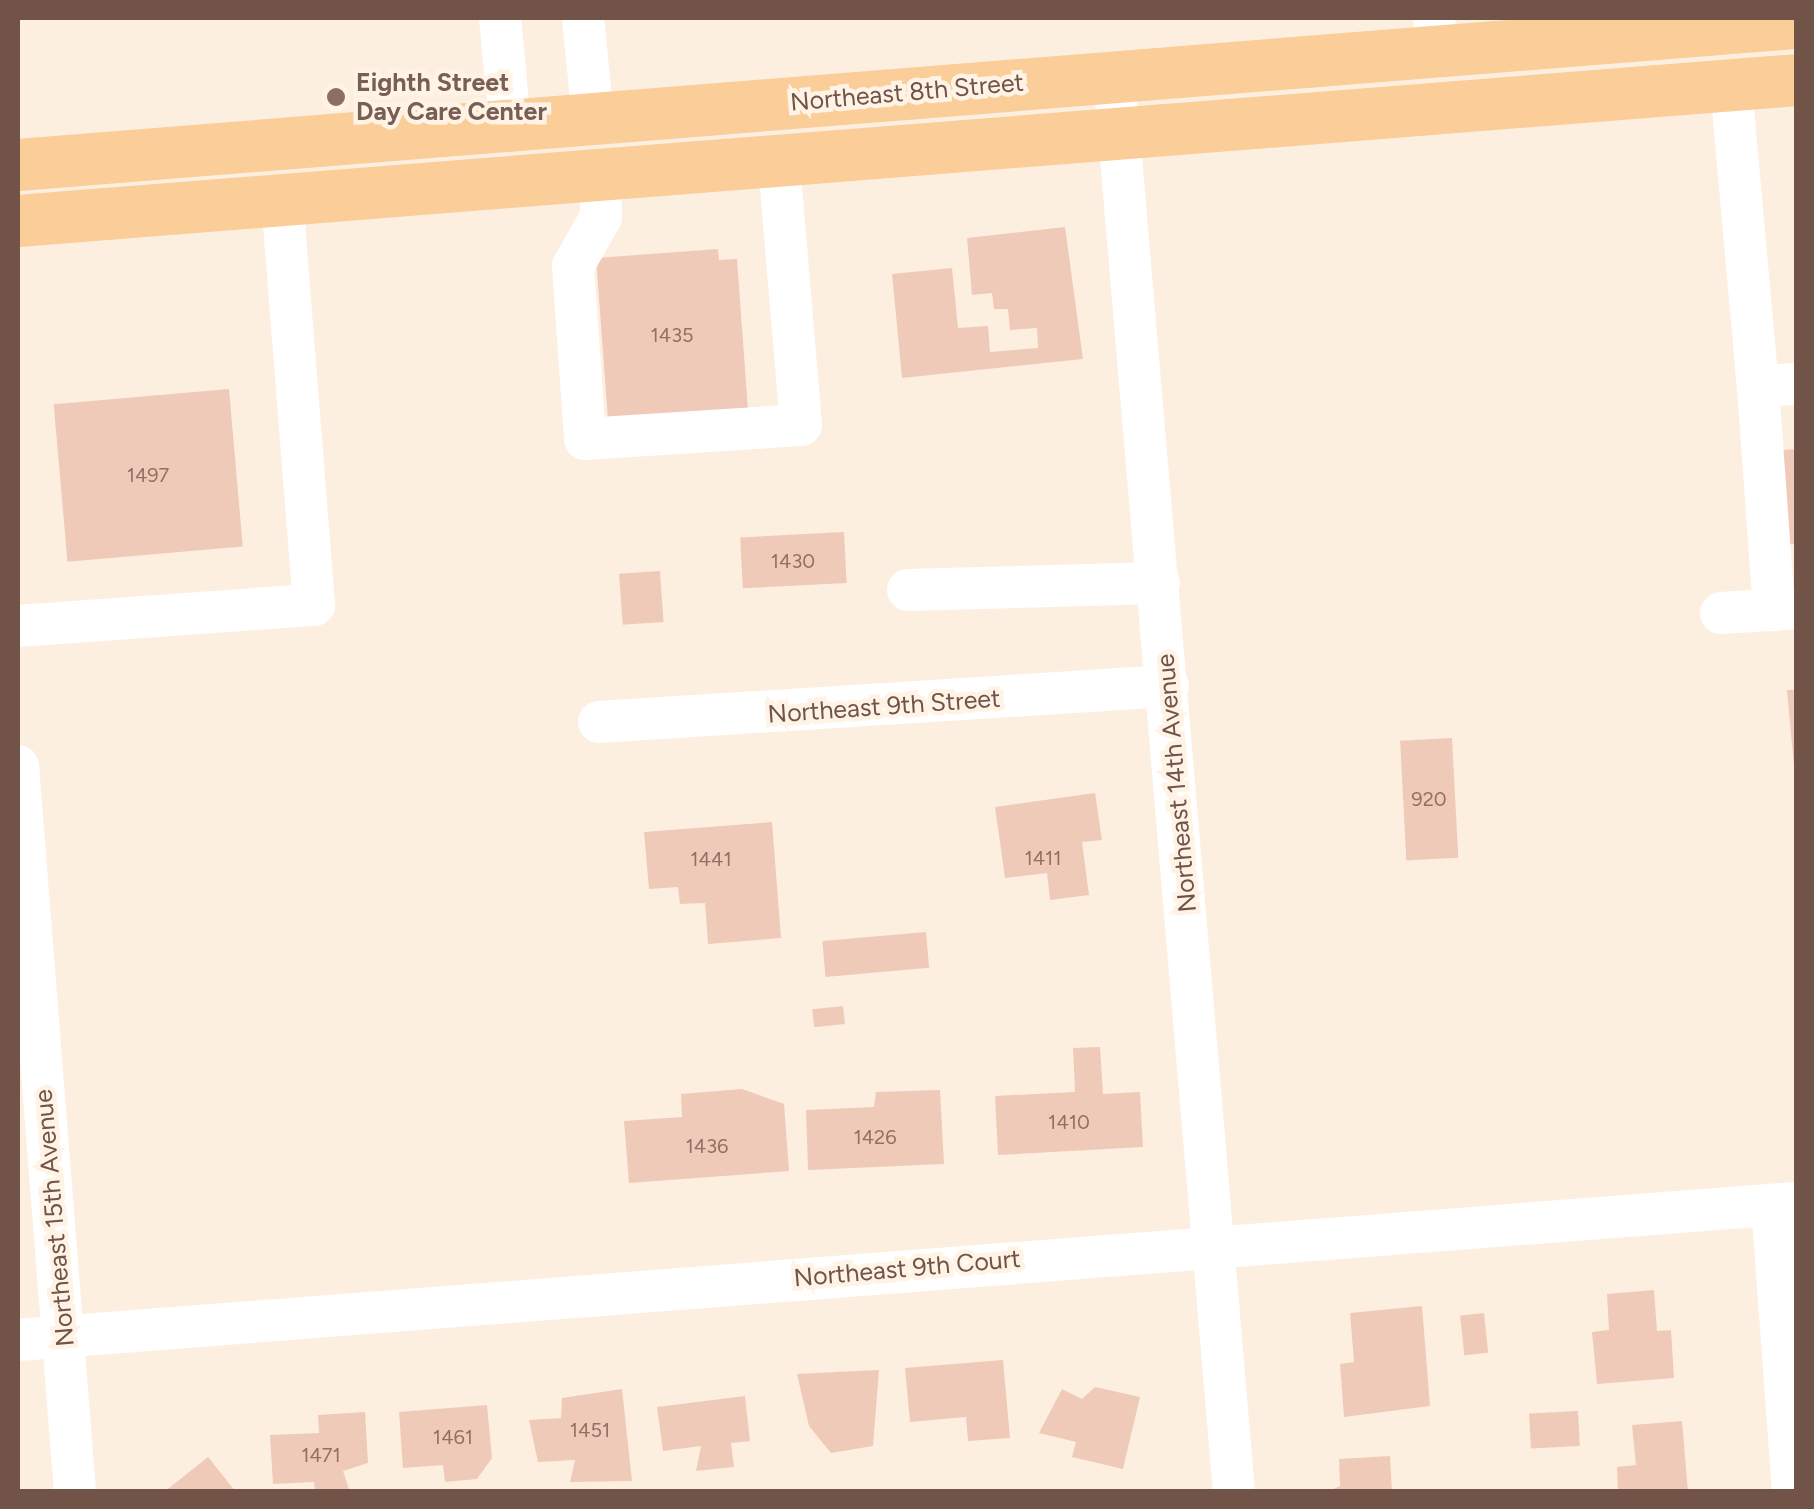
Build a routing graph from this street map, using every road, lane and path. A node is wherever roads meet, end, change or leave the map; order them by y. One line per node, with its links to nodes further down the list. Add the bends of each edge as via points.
1 (500, 18): 9 (street)
2 (583, 18): 8 (street)
3 (1796, 23): 4 (main road, Northeast 8th Street)
4 (1435, 34): 5 (main road, Northeast 8th Street)
5 (1114, 75): 8 (main road, Northeast 8th Street); 10 (street, Northeast 14th Avenue)
6 (1796, 80): 7 (main road)
7 (1731, 86): 10 (main road); 17 (street)
8 (593, 118): 9 (main road, Northeast 8th Street); 13 (main road)
9 (510, 124): 12 (main road, Northeast 8th Street); 14 (main road)
10 (1122, 134): 11 (main road); 18 (street, Northeast 14th Avenue)
11 (780, 161): 13 (main road); 13 (street, via 801,426 585,439 573,266 601,218)
12 (18, 165)
13 (600, 176): 14 (main road)
14 (516, 182): 15 (main road)
15 (282, 200): 16 (main road); 22 (street, via 314,605)
16 (18, 221)
17 (1777, 385): 20 (street)
18 (1159, 583): 19 (street); 23 (street, Northeast 14th Avenue)
19 (908, 590)
20 (1785, 609): 21 (street)
21 (1722, 613)
22 (18, 626)
23 (1168, 686): 24 (street, Northeast 9th Street); 29 (street, Northeast 14th Avenue)
24 (600, 722)
25 (18, 766): 26 (street, Northeast 15th Avenue)
26 (20, 813): 27 (street, Northeast 15th Avenue)
27 (30, 1078): 30 (street, Northeast 15th Avenue)
28 (1784, 1204): 29 (street, Northeast 9th Court); 34 (street)
29 (1213, 1243): 30 (street, Northeast 9th Court); 33 (street, Northeast 14th Avenue)
30 (63, 1336): 31 (street, Northeast 9th Court); 32 (street, Northeast 15th Avenue)
31 (18, 1340)
32 (75, 1492)
33 (1234, 1492)
34 (1793, 1492)

